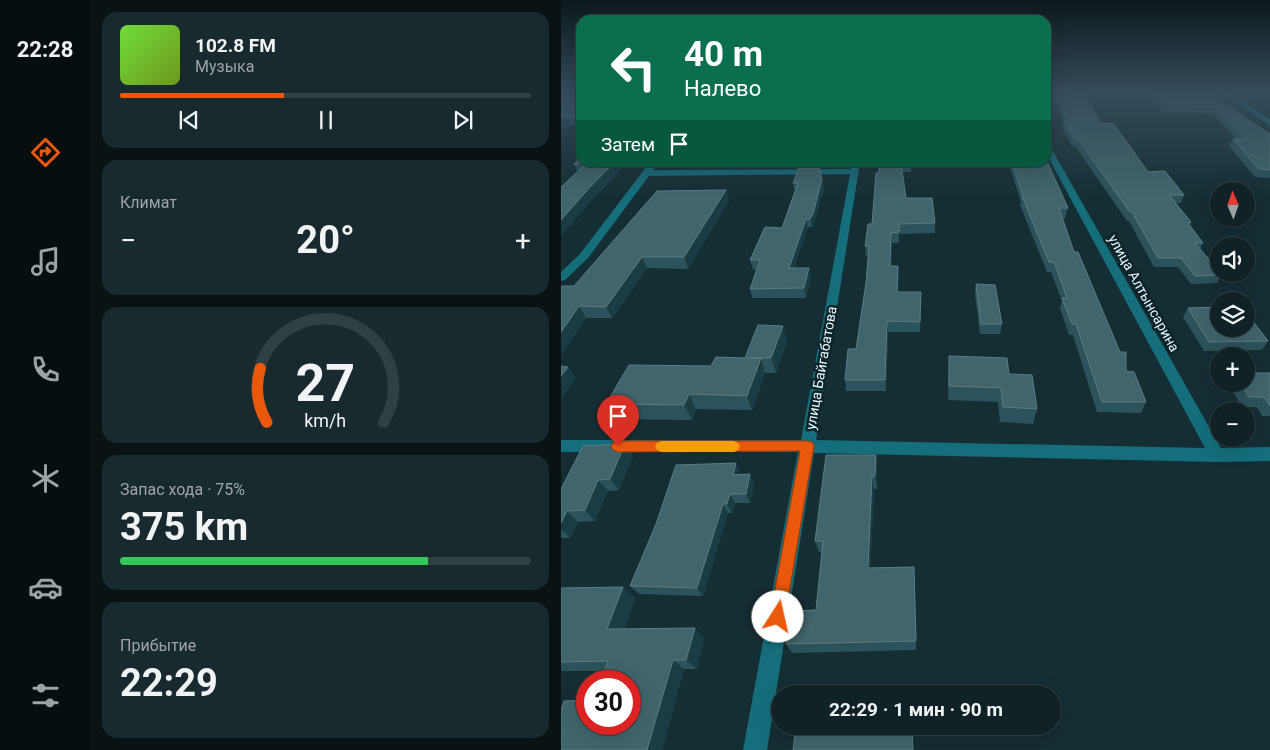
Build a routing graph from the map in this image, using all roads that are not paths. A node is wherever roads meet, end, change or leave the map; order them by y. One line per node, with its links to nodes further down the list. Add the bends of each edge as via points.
1 (1051, 155): 9 (street, улица Алтынсарина)
2 (652, 167): 4 (street)
3 (855, 167): 4 (street); 7 (street, улица Байгабатова)
4 (648, 172): 5 (street, via 584,256)
5 (561, 278)
6 (561, 446): 7 (street)
7 (807, 446): 9 (street); 10 (street, улица Байгабатова)
8 (1270, 454): 9 (street)
9 (1217, 455)
10 (755, 750)

